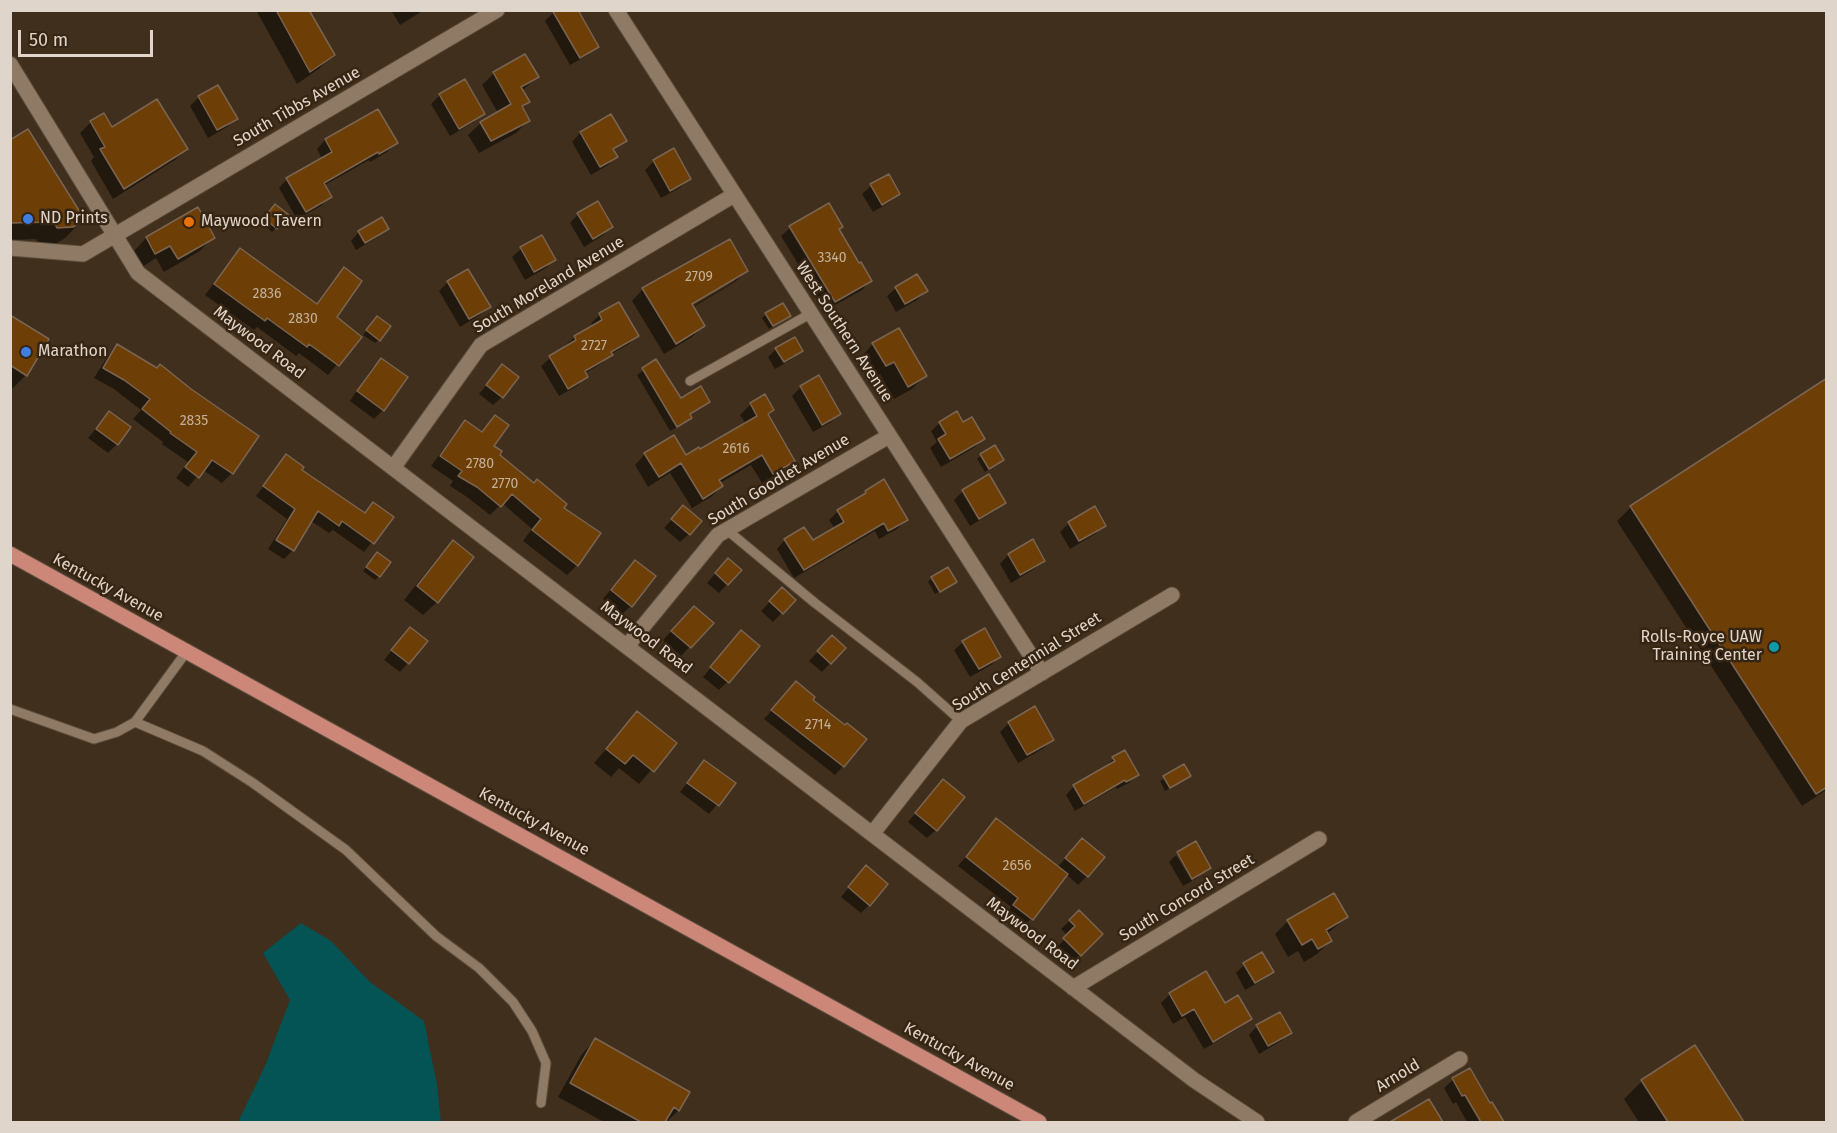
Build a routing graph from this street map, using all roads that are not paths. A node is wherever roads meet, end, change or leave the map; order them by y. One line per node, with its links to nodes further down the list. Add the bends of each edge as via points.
1 (497, 10): 5 (street, South Tibbs Avenue)
2 (616, 10): 4 (street, West Southern Avenue)
3 (10, 64): 5 (street, Maywood Road)
4 (734, 195): 7 (street, West Southern Avenue); 10 (street, South Moreland Avenue, via 481,345)
5 (116, 234): 6 (street, via 83,254); 10 (street, Maywood Road, via 138,273)
6 (10, 248)
7 (810, 314): 8 (lane); 9 (street, West Southern Avenue)
8 (690, 381)
9 (889, 436): 11 (street, South Goodlet Avenue); 16 (street, West Southern Avenue)
10 (393, 468): 14 (street, Maywood Road)
11 (727, 530): 14 (street, South Goodlet Avenue, via 718,535); 19 (lane, via 917,682)
12 (10, 554): 15 (main road, Kentucky Avenue)
13 (1172, 595): 16 (street, South Centennial Street)
14 (627, 646): 20 (street, Maywood Road)
15 (187, 651): 18 (lane); 25 (main road, Kentucky Avenue)
16 (1042, 673): 19 (street, South Centennial Street)
17 (10, 709): 18 (lane, via 94,739)
18 (135, 722): 24 (lane, via 203,751 262,790 345,850 436,936 479,968 513,1002 532,1031 546,1063)
19 (961, 722): 20 (street, South Centennial Street)
20 (872, 834): 22 (street, Maywood Road)
21 (1319, 839): 22 (street, South Concord Street)
22 (1073, 988): 26 (street, Maywood Road, via 1194,1080)
23 (1460, 1059): 27 (street, Arnold)
24 (541, 1103)
25 (1040, 1122)
26 (1257, 1122)
27 (1356, 1122)

